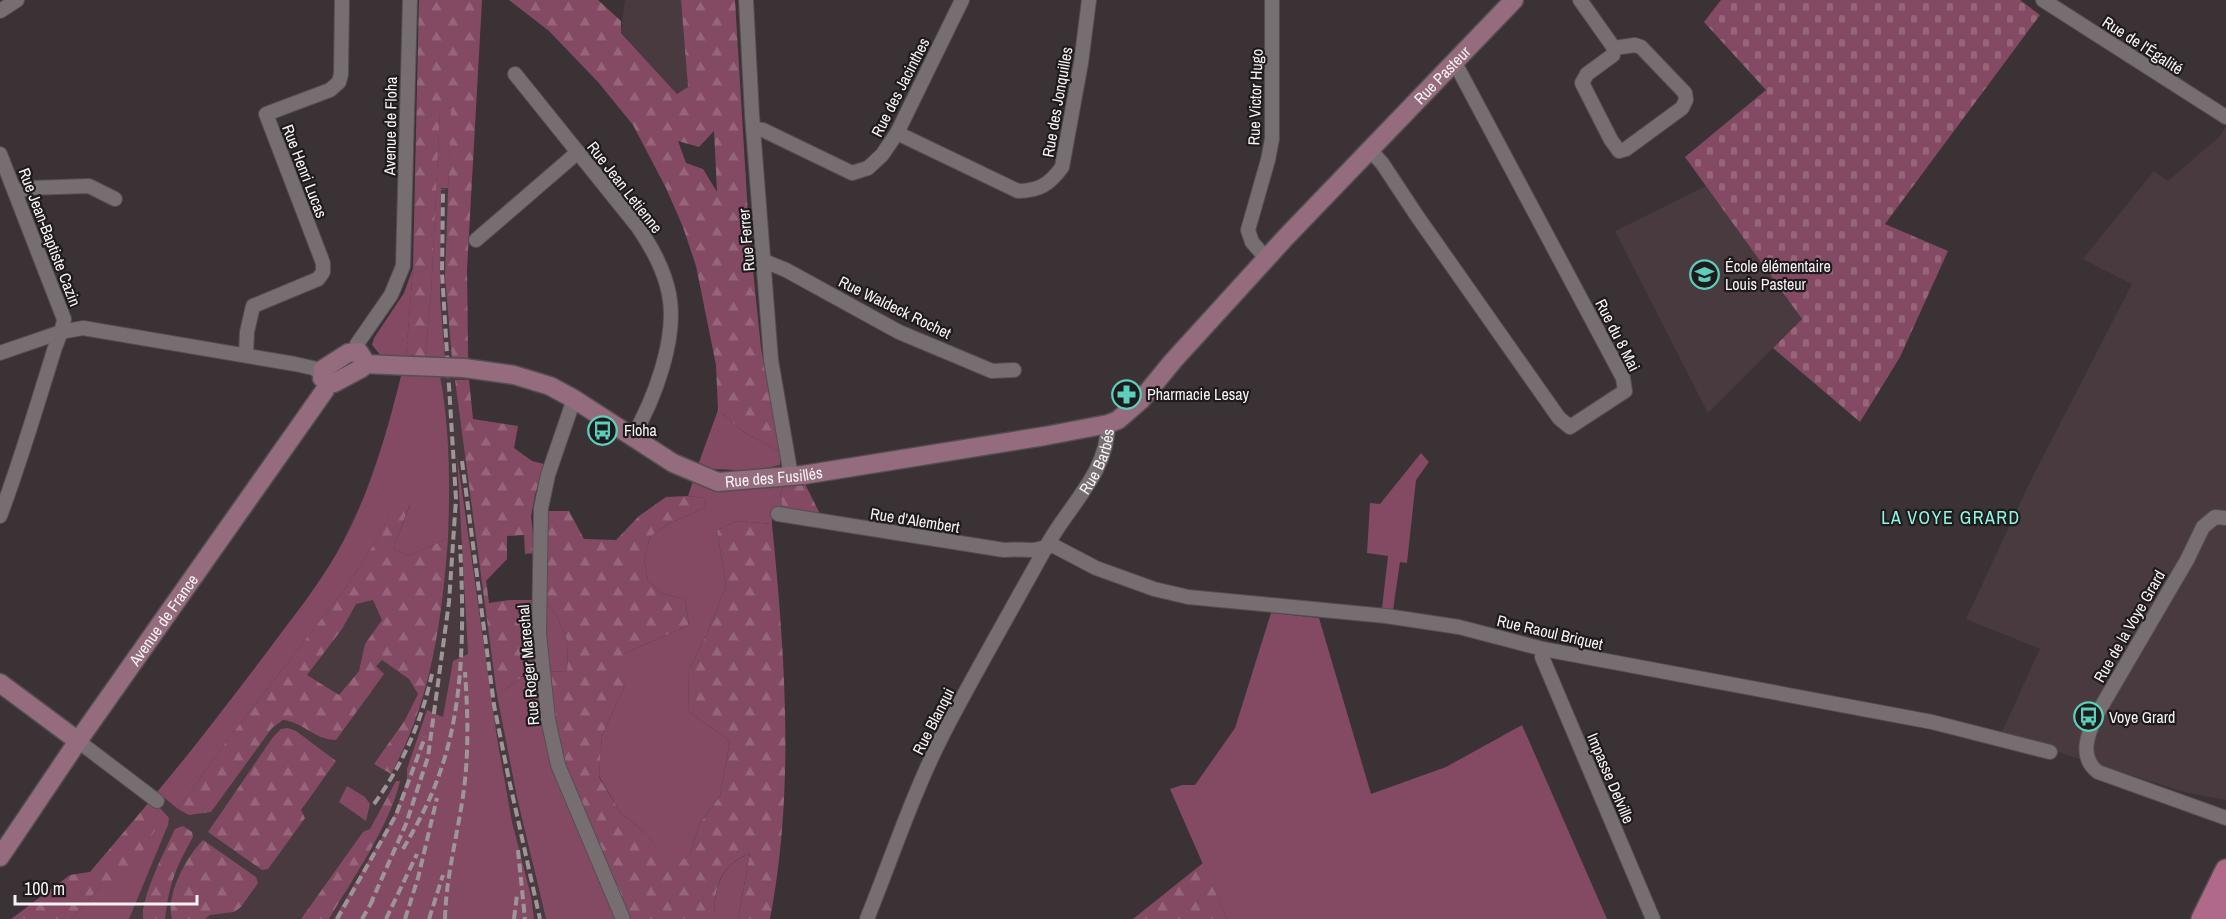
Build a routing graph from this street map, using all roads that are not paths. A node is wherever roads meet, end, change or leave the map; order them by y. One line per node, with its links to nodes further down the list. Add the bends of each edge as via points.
1 (17, 0): 11 (street)
2 (342, 0): 28 (street, Rue Henri Lucas, via 339,82 330,90 266,114 323,263 323,272 318,279 253,306)
3 (410, 0): 29 (street, Avenue de Floha, via 403,266 396,286 357,344)
4 (746, 0): 16 (street, Rue Ferrer)
5 (962, 0): 17 (street, Rue des Jacinthes)
6 (1089, 0): 17 (street, Rue des Jonquilles, via 1062,167 1043,187 1029,191 1010,188)
7 (1272, 0): 24 (street, Rue Victor Hugo, via 1272,139 1248,230 1252,242)
8 (1514, 0): 13 (street, Rue Pasteur)
9 (1580, 0): 12 (street)
10 (2043, 0): 15 (street, Rue de l'Égalité)
11 (0, 11)
12 (1614, 48): 12 (street, via 1641,47 1685,93 1686,100 1682,108 1619,151 1582,83 1587,74 1613,55)
13 (1454, 61): 18 (street, Rue Pasteur); 18 (street, Rue du 8 Mai, via 1623,378 1625,391 1570,427 1559,418)
14 (514, 74): 19 (street, Rue Jean Letienne)
15 (2226, 117)
16 (753, 129): 17 (street, Rue des Jacinthes, via 763,130 852,173 868,168); 25 (street, Rue Ferrer)
17 (897, 134)
18 (1369, 149): 24 (street, Rue Pasteur)
19 (578, 152): 23 (street); 34 (street, Rue Jean Letienne, via 653,250 669,295 669,336 663,363)
20 (0, 154): 21 (street, Rue Jean-Baptiste Cazin)
21 (15, 192): 22 (street, via 89,186); 26 (street, Rue Jean-Baptiste Cazin, via 64,319)
22 (115, 199)
23 (476, 240)
24 (1266, 258): 33 (street, Rue Barbés, via 1141,400)
25 (764, 261): 30 (street, Rue Waldeck Rochet, via 899,332 992,371); 35 (street, Rue Ferrer)
26 (61, 332): 27 (street); 28 (street, via 83,328); 37 (street)
27 (0, 353)
28 (246, 355): 31 (street, via 313,368)
29 (360, 358): 31 (street, via 362,368 334,383); 32 (street, Rue des Fusillés, bridge, via 529,378)
30 (1014, 370)
31 (324, 378): 42 (street, Avenue de France, via 325,390)
32 (574, 399): 34 (street, Rue des Fusillés); 49 (street, Rue Roger Marechal, via 541,508 539,634 548,719 558,765)
33 (1108, 424): 35 (street, Rue des Fusillés); 39 (street, Rue Barbés, via 1102,462)
34 (632, 438): 35 (street, Rue des Fusillés, via 673,463 718,482)
35 (781, 477)
36 (778, 514): 39 (street, Rue d'Alembert, via 1004,550)
37 (0, 516)
38 (2226, 518): 45 (street, Rue de la Voye Grard, via 2215,517 2203,527 2097,714 2086,744 2091,767 2098,772)
39 (1047, 546): 40 (street, Rue Raoul Briquet, via 1154,589 1188,597 1386,616 1459,627); 50 (street, Rue Blanqui, via 943,735)
40 (1543, 649): 43 (street, Rue Raoul Briquet, via 1932,722); 51 (street, Impasse Delville, via 1542,657 1553,686)
41 (0, 683): 42 (street)
42 (78, 741): 44 (street); 46 (street, Avenue de France)
43 (2050, 752)
44 (158, 801)
45 (2226, 818)
46 (0, 857)
47 (2226, 870): 52 (main road)
48 (2226, 904): 53 (main road)
49 (623, 919)
50 (867, 919)
51 (1653, 919)
52 (2202, 919)
53 (2219, 919)

